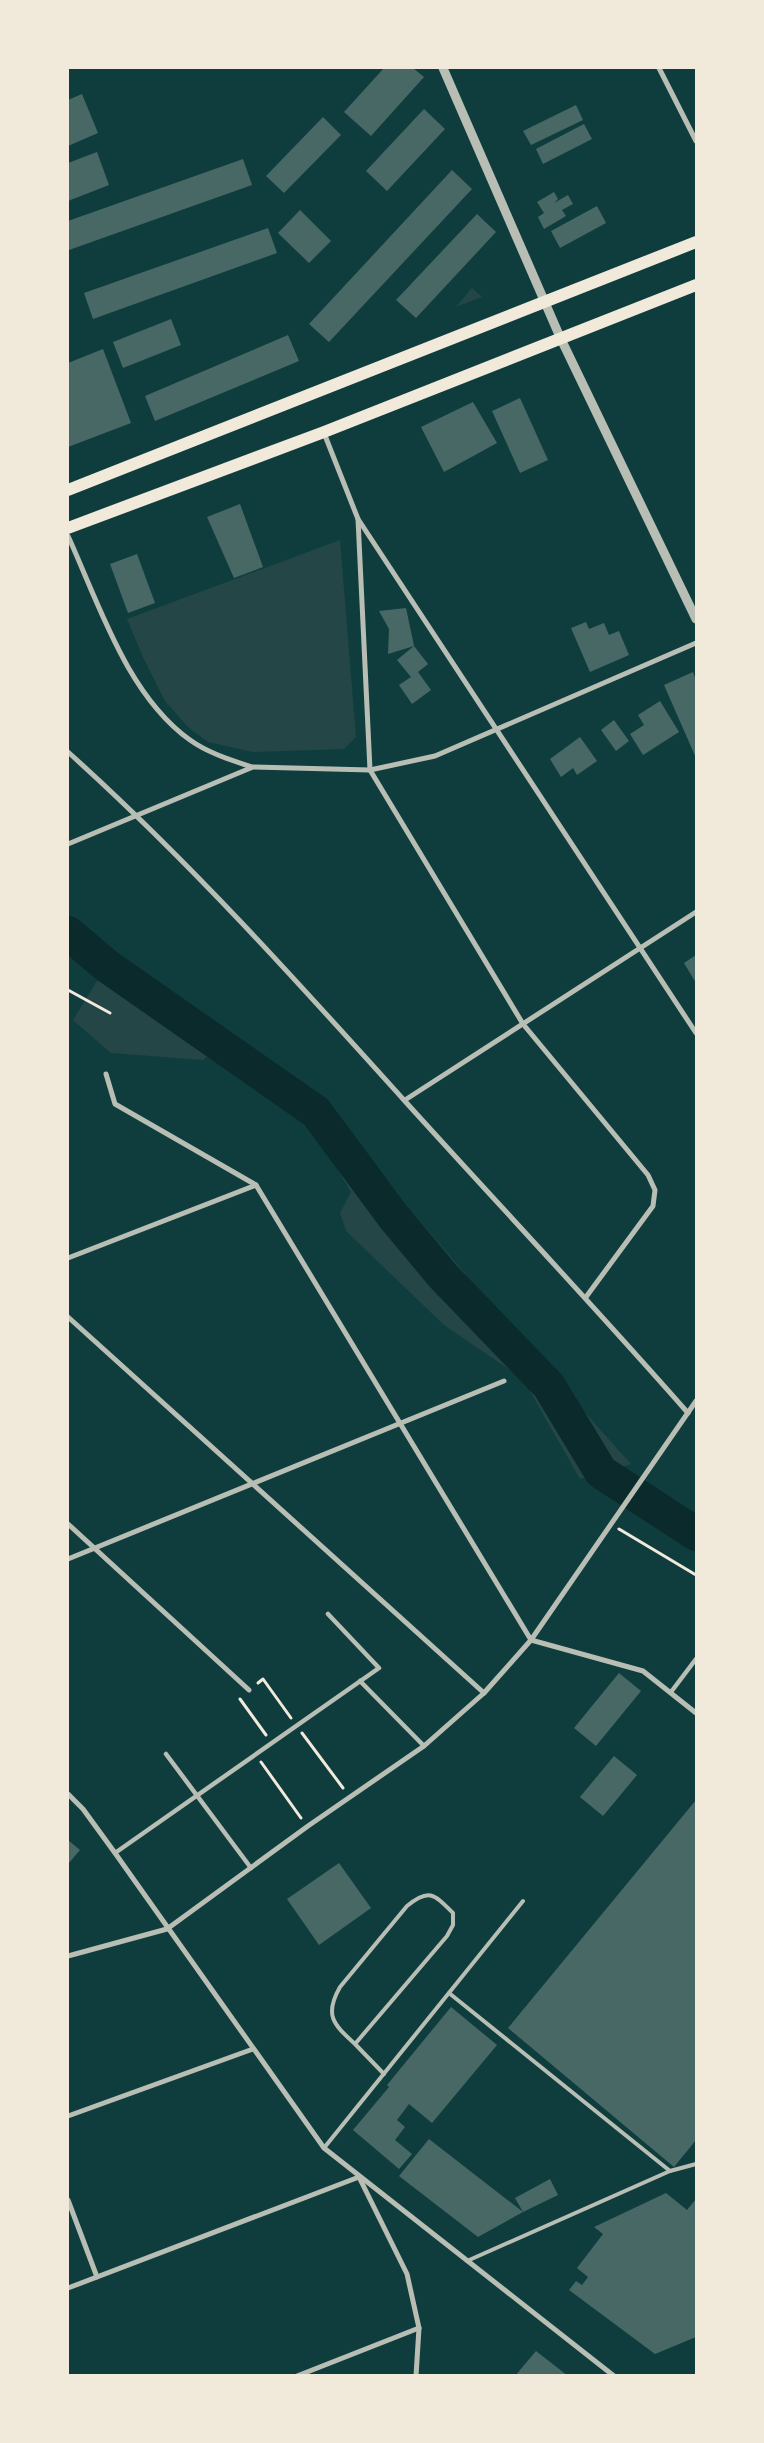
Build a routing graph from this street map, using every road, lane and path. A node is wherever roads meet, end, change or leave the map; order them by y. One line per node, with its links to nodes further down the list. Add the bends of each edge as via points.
1 (443, 68): 6 (street)
2 (659, 68): 3 (street)
3 (696, 141)
4 (696, 242): 6 (main road)
5 (696, 285): 7 (main road)
6 (544, 301): 7 (street); 9 (main road)
7 (560, 337): 8 (main road); 13 (street)
8 (324, 432): 10 (street); 11 (main road)
9 (68, 490)
10 (358, 519): 15 (street); 18 (street)
11 (68, 528)
12 (68, 536): 17 (street, via 130,674 150,702 190,740 220,756)
13 (696, 619)
14 (696, 643): 15 (street)
15 (495, 730): 18 (street, via 435,756); 22 (street)
16 (68, 752): 19 (street)
17 (253, 767): 18 (street); 19 (street)
18 (370, 770): 25 (street)
19 (137, 814): 20 (street); 28 (street, via 295,977)
20 (68, 844)
21 (696, 912): 22 (street)
22 (641, 948): 25 (street); 26 (street)
23 (68, 990): 24 (path)
24 (110, 1013)
25 (523, 1024): 28 (street); 31 (street, via 648,1175 655,1190 653,1206)
26 (696, 1033)
27 (106, 1074): 29 (street, via 115,1104)
28 (405, 1100): 31 (street)
29 (256, 1185): 30 (street); 36 (street)
30 (68, 1258)
31 (586, 1296): 35 (street)
32 (68, 1317): 37 (street)
33 (504, 1381): 36 (street)
34 (696, 1400): 35 (street)
35 (688, 1413): 39 (street)
36 (400, 1424): 37 (street); 44 (street)
37 (253, 1485): 40 (street); 49 (street)
38 (68, 1524): 40 (street)
39 (610, 1524): 42 (path); 44 (street)
40 (94, 1548): 41 (street); 47 (street)
41 (68, 1559)
42 (696, 1575)
43 (328, 1614): 46 (street, via 379,1668)
44 (531, 1640): 48 (street, via 643,1671); 49 (street)
45 (696, 1659): 48 (street)
46 (360, 1681): 51 (street); 53 (street)
47 (249, 1690)
48 (671, 1692): 50 (street)
49 (484, 1693): 51 (street)
50 (696, 1713)
51 (424, 1746): 56 (street)
52 (166, 1754): 55 (street)
53 (256, 1754): 55 (street); 56 (path)
54 (68, 1794): 57 (street)
55 (197, 1796): 57 (street); 58 (street)
56 (308, 1826): 58 (street)
57 (115, 1853): 60 (street)
58 (250, 1868): 60 (street)
59 (523, 1902): 62 (lane)
60 (168, 1929): 61 (street); 64 (street)
61 (68, 1956)
62 (449, 1993): 65 (lane); 69 (lane)
63 (355, 2044): 63 (lane, via 331,2017 333,2000 340,1987 407,1906 420,1895 439,1900 453,1913 453,1925 447,1936); 65 (lane)
64 (254, 2049): 66 (street); 67 (street)
65 (384, 2074): 67 (lane)
66 (68, 2116)
67 (324, 2148): 70 (street)
68 (696, 2164): 69 (lane)
69 (670, 2171): 72 (lane)
70 (359, 2177): 72 (street); 73 (street); 75 (street, via 407,2274)
71 (68, 2200): 73 (street)
72 (467, 2261): 78 (street)
73 (97, 2277): 74 (street)
74 (68, 2288)
75 (419, 2328): 76 (street); 77 (street)
76 (297, 2376)
77 (416, 2376)
78 (614, 2376)

